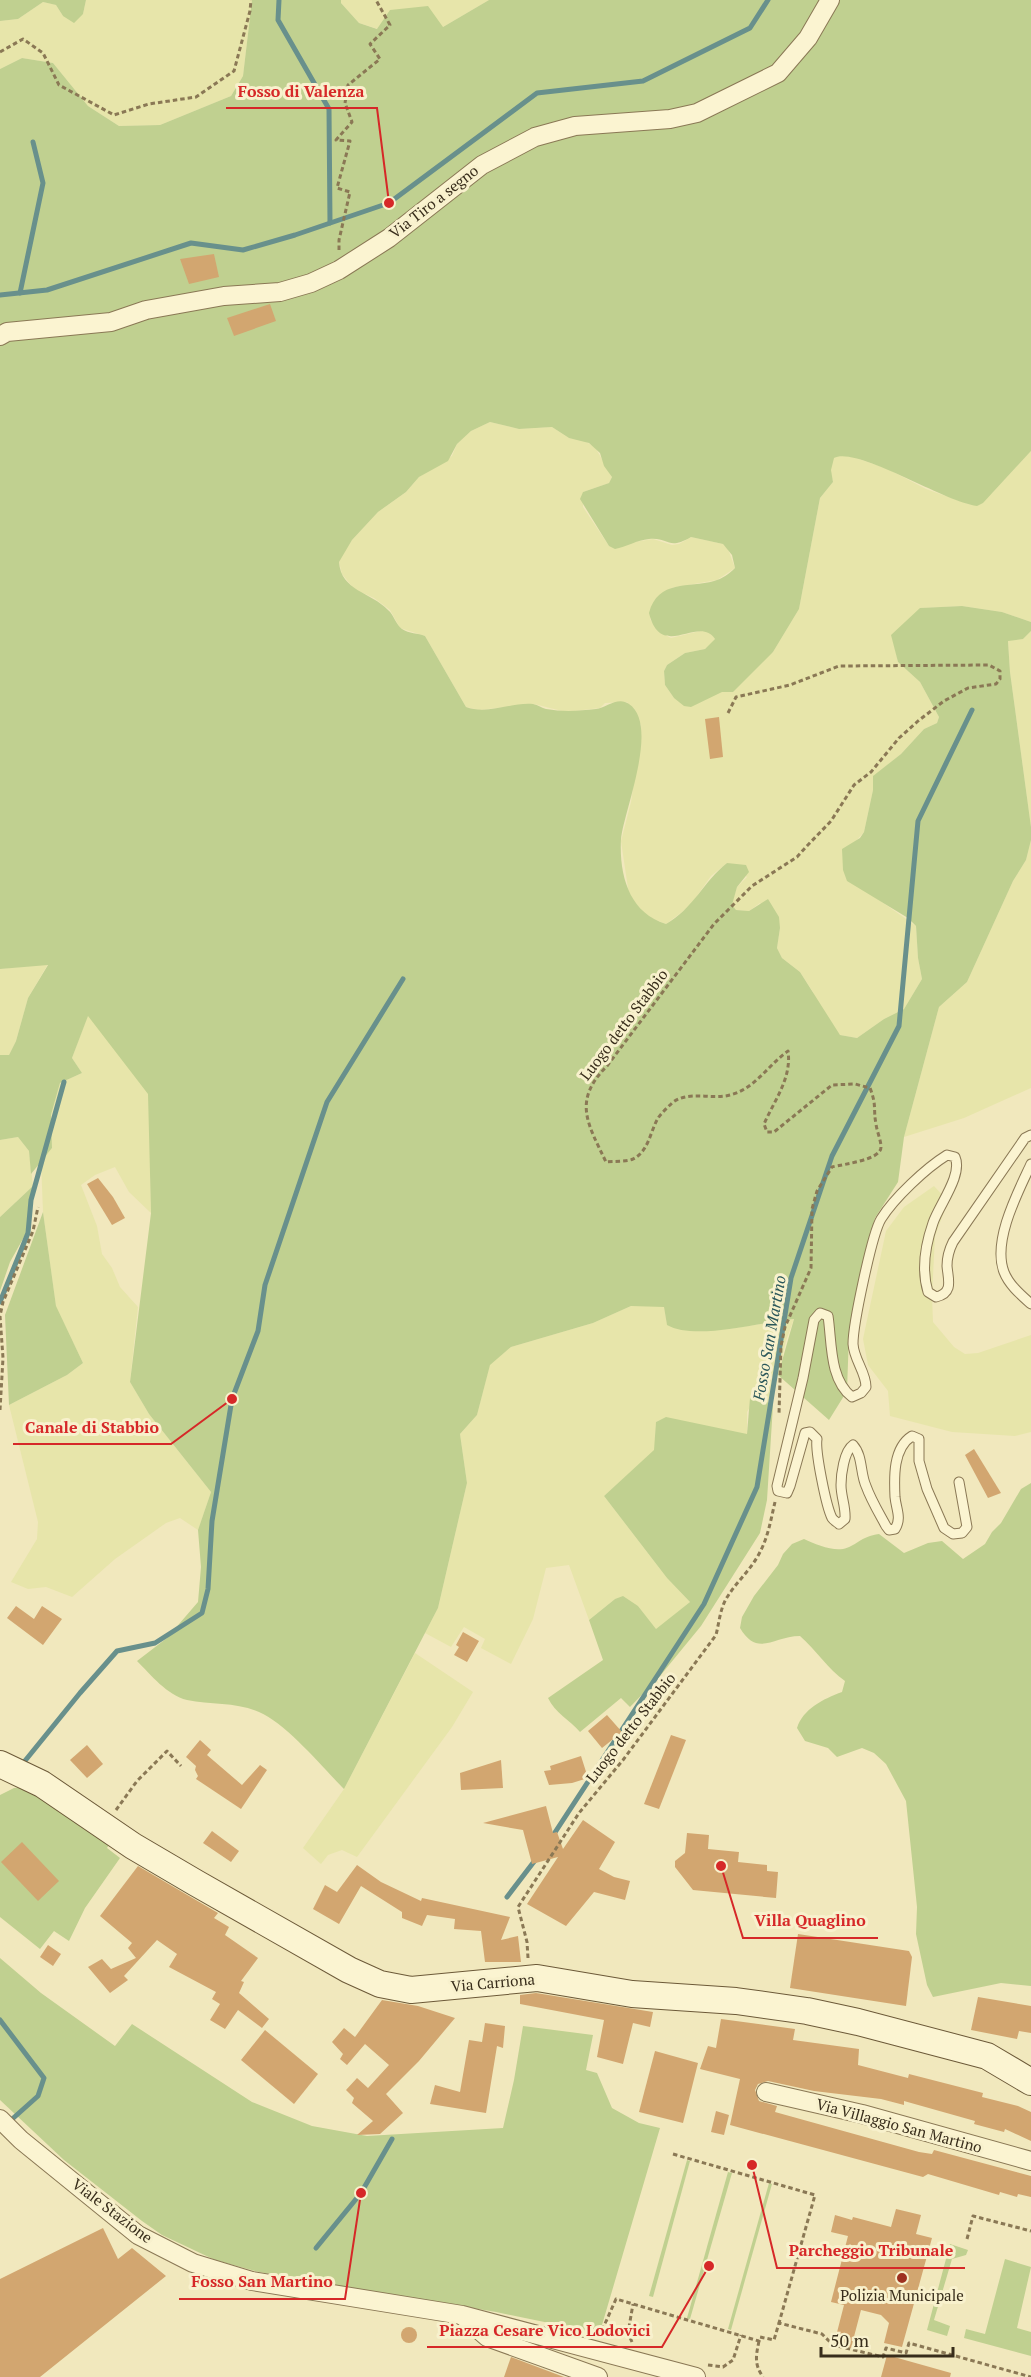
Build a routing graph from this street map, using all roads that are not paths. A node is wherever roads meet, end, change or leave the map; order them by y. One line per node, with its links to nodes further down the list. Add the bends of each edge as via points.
1 (830, 0): 2 (street, Via Tiro a segno, via 808,38 778,73 697,113 670,119 575,126 535,137 482,165 389,238 311,284 280,292 146,310 111,322)
2 (0, 336)
3 (1031, 1135): 6 (lane, via 1025,1138 953,1242 947,1258 950,1282 942,1296 928,1292 924,1259 933,1222 956,1170 954,1157 947,1155 938,1160 880,1220 854,1327 853,1346 866,1387 852,1397 842,1389 828,1316 820,1313 814,1320 777,1486 778,1491 787,1493 805,1433 810,1432 817,1439 832,1518 839,1524 845,1519 841,1485 847,1451 853,1445 859,1452 865,1486 889,1530 896,1529 900,1522 895,1498 897,1457 906,1440 912,1436 920,1439 919,1461 927,1489 944,1528 953,1534 962,1533 967,1527)
4 (1031, 1164): 5 (lane, via 1012,1204 1000,1252 1012,1285)
5 (1031, 1304)
6 (959, 1482)
7 (5, 1771): 8 (main road, Via Carriona, via 42,1784 196,1883 349,1971 380,1984 411,1990 537,1978 632,1994 736,2001 838,2018 987,2056)
8 (1031, 2082)
9 (766, 2092): 11 (street, Via Villaggio San Martino)
10 (0, 2119): 12 (street, Viale Stazione, via 138,2235 193,2263 252,2281)
11 (1031, 2161)
12 (462, 2315): 13 (street, Viale Stazione, via 633,2359); 14 (street, via 487,2337)
13 (701, 2371)
14 (598, 2377)

